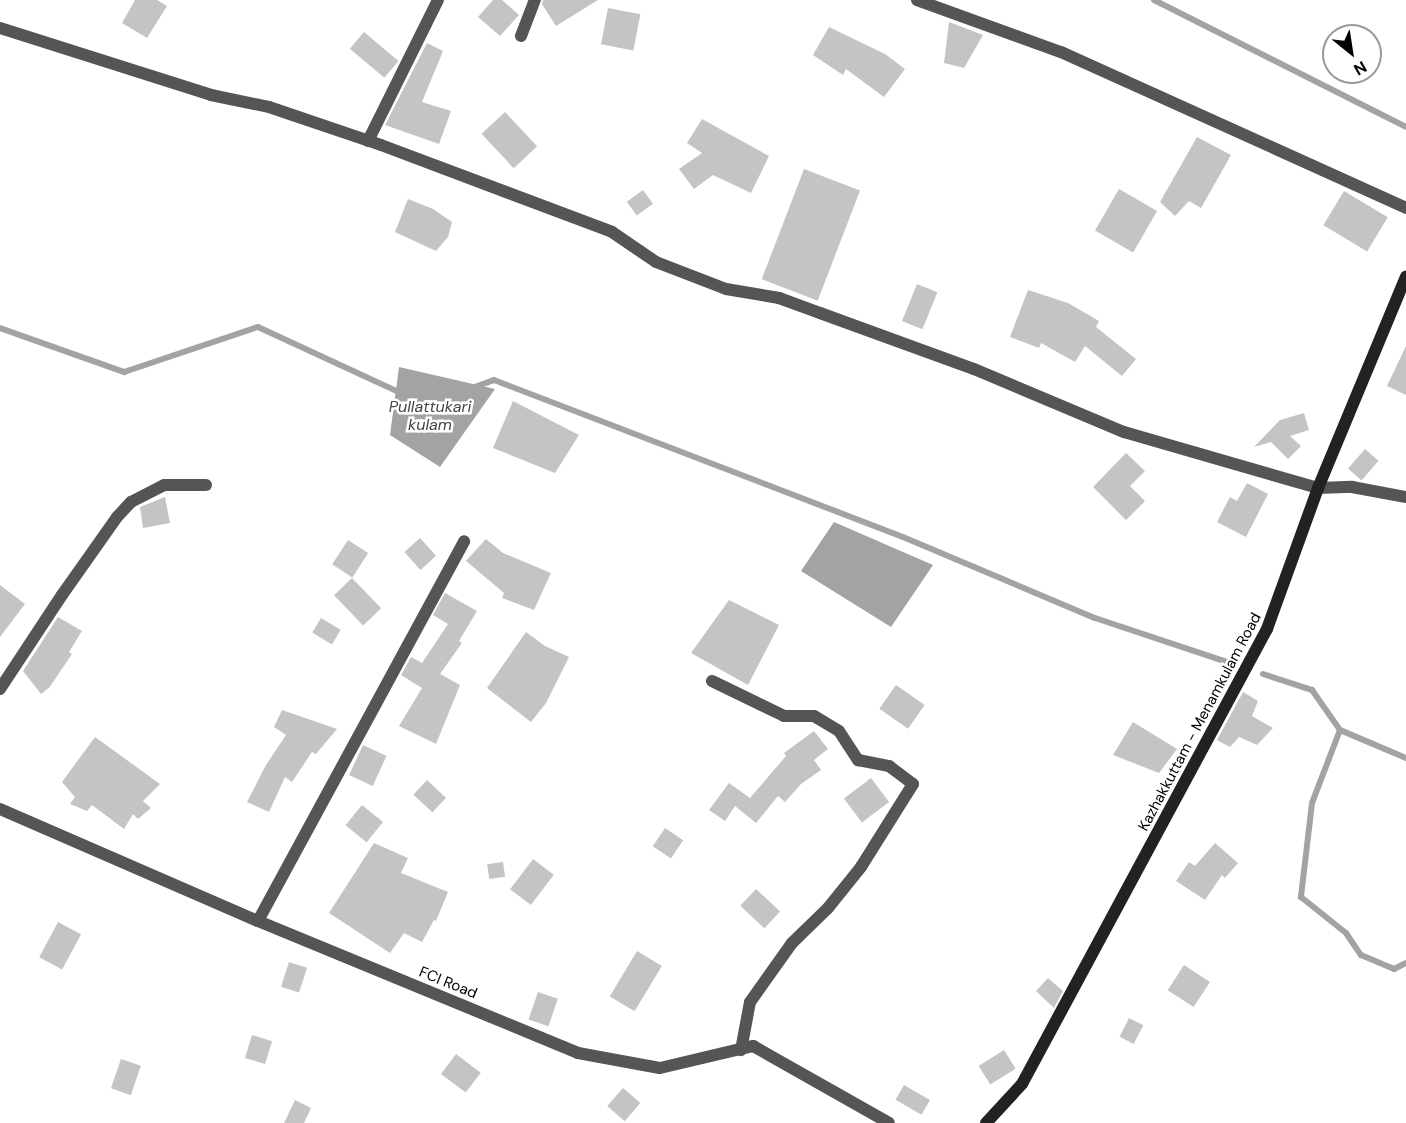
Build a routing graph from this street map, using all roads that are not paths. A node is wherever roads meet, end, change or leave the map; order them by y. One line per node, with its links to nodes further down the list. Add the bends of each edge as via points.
1 (438, 0): 6 (street)
2 (535, 0): 5 (street)
3 (917, 0): 7 (street, via 1061,52)
4 (0, 28): 6 (street, via 211,95 269,107)
5 (521, 36)
6 (368, 141): 10 (street, via 612,232 656,262 726,289 779,298 975,369 1124,432)
7 (1406, 208)
8 (1406, 277): 10 (main road, Kazhakkuttam - Menamkulam Road)
9 (206, 485): 14 (street, via 164,485 131,502 75,576)
10 (1318, 488): 11 (street, via 1352,487); 19 (main road, Kazhakkuttam - Menamkulam Road, via 1262,640 1022,1084)
11 (1406, 497)
12 (464, 541): 16 (street)
13 (712, 681): 17 (street, via 784,716 814,716 839,730 858,760 889,766 913,784 861,867 828,908 792,943 750,1002)
14 (0, 688)
15 (0, 808): 16 (street, FCI Road)
16 (258, 921): 17 (street, FCI Road, via 578,1053 660,1068)
17 (741, 1050): 18 (street, FCI Road, via 753,1047)
18 (889, 1123)
19 (986, 1123)

